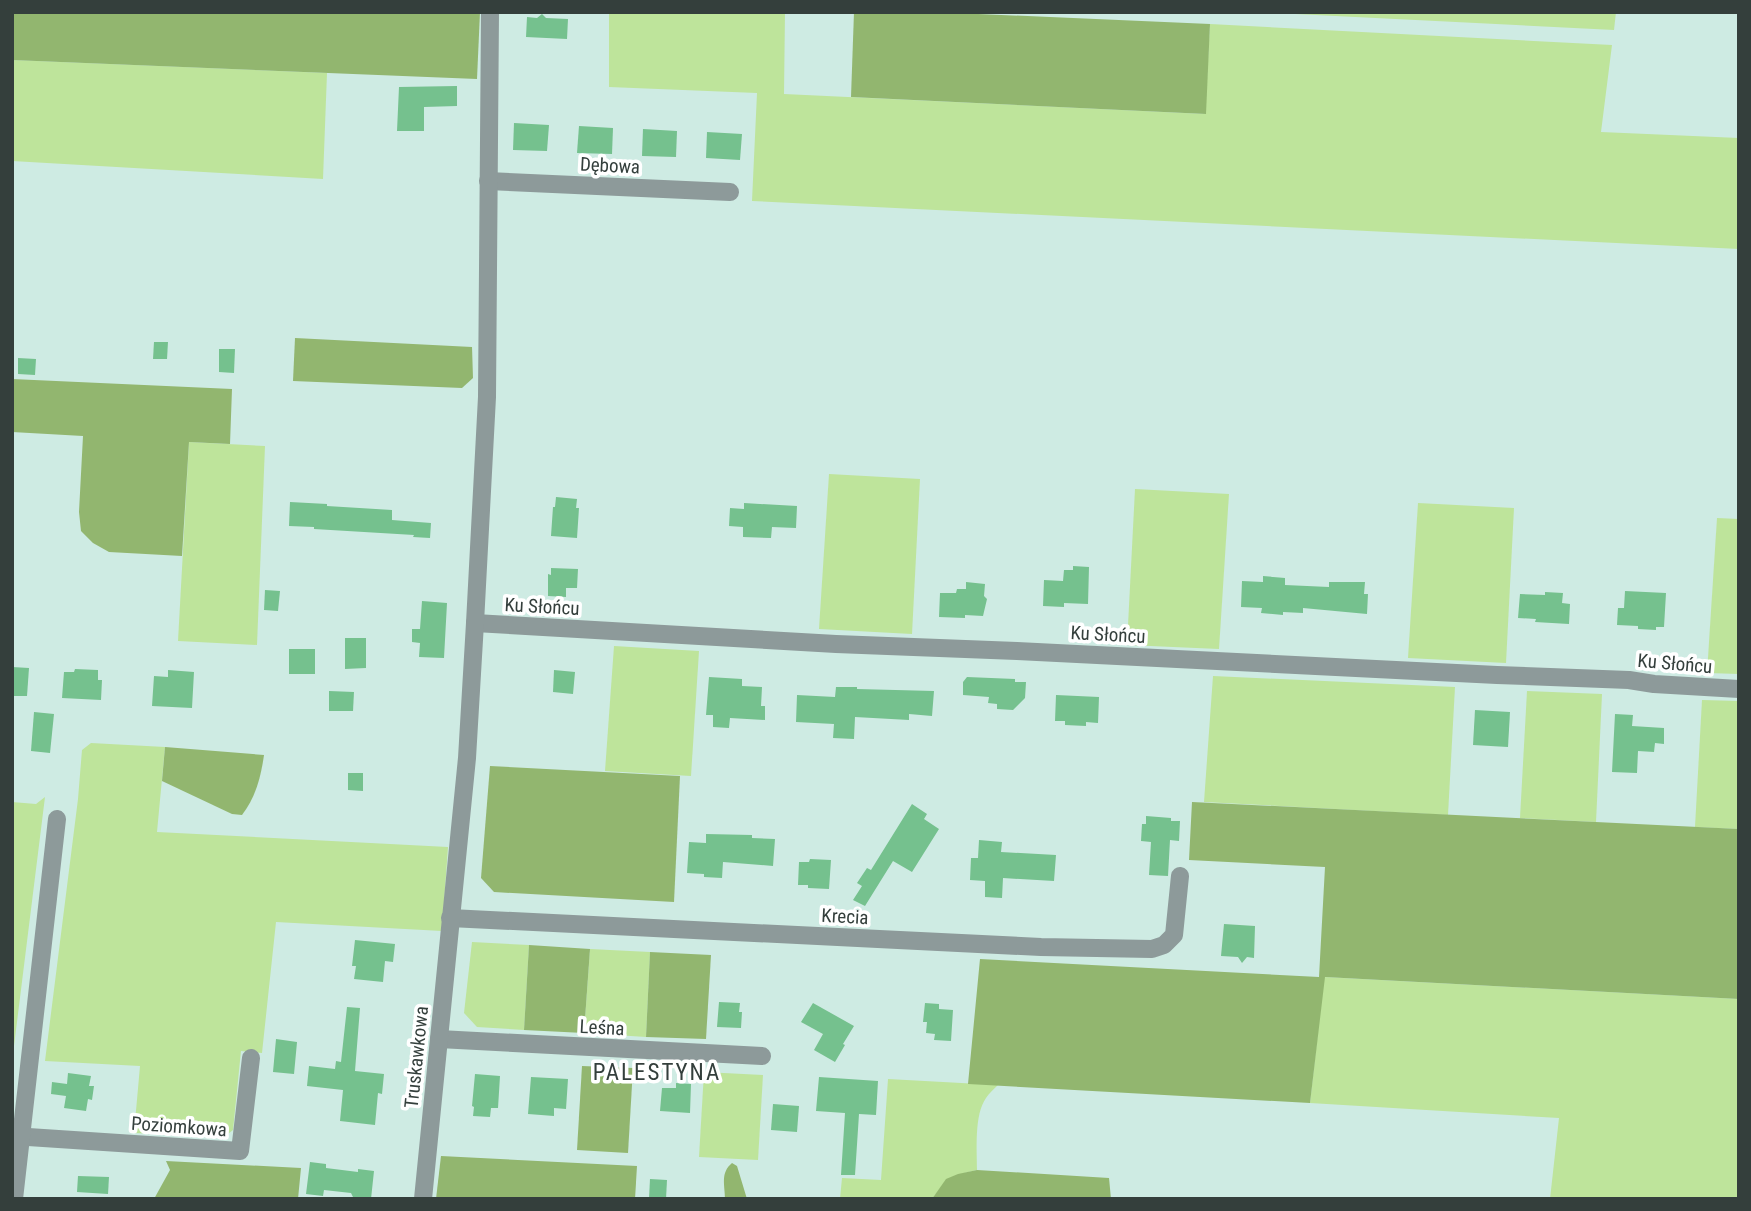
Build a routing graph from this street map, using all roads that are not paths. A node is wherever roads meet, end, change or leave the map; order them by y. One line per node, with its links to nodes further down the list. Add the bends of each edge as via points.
1 (490, 12): 2 (street, Truskawkowa)
2 (488, 181): 3 (street, Dębowa); 4 (street, Truskawkowa, via 487,397)
3 (730, 192)
4 (475, 623): 5 (street, Ku Słońcu); 8 (street, Truskawkowa)
5 (1739, 689)
6 (57, 819): 12 (street)
7 (1180, 876): 8 (street, Krecia, via 1174,935 1152,949)
8 (450, 918): 9 (street, Truskawkowa)
9 (439, 1039): 10 (street, Leśna); 14 (street, Truskawkowa)
10 (762, 1056)
11 (251, 1058): 12 (street, Poziomkowa, via 240,1152)
12 (17, 1136): 13 (street)
13 (14, 1199)
14 (423, 1199)

